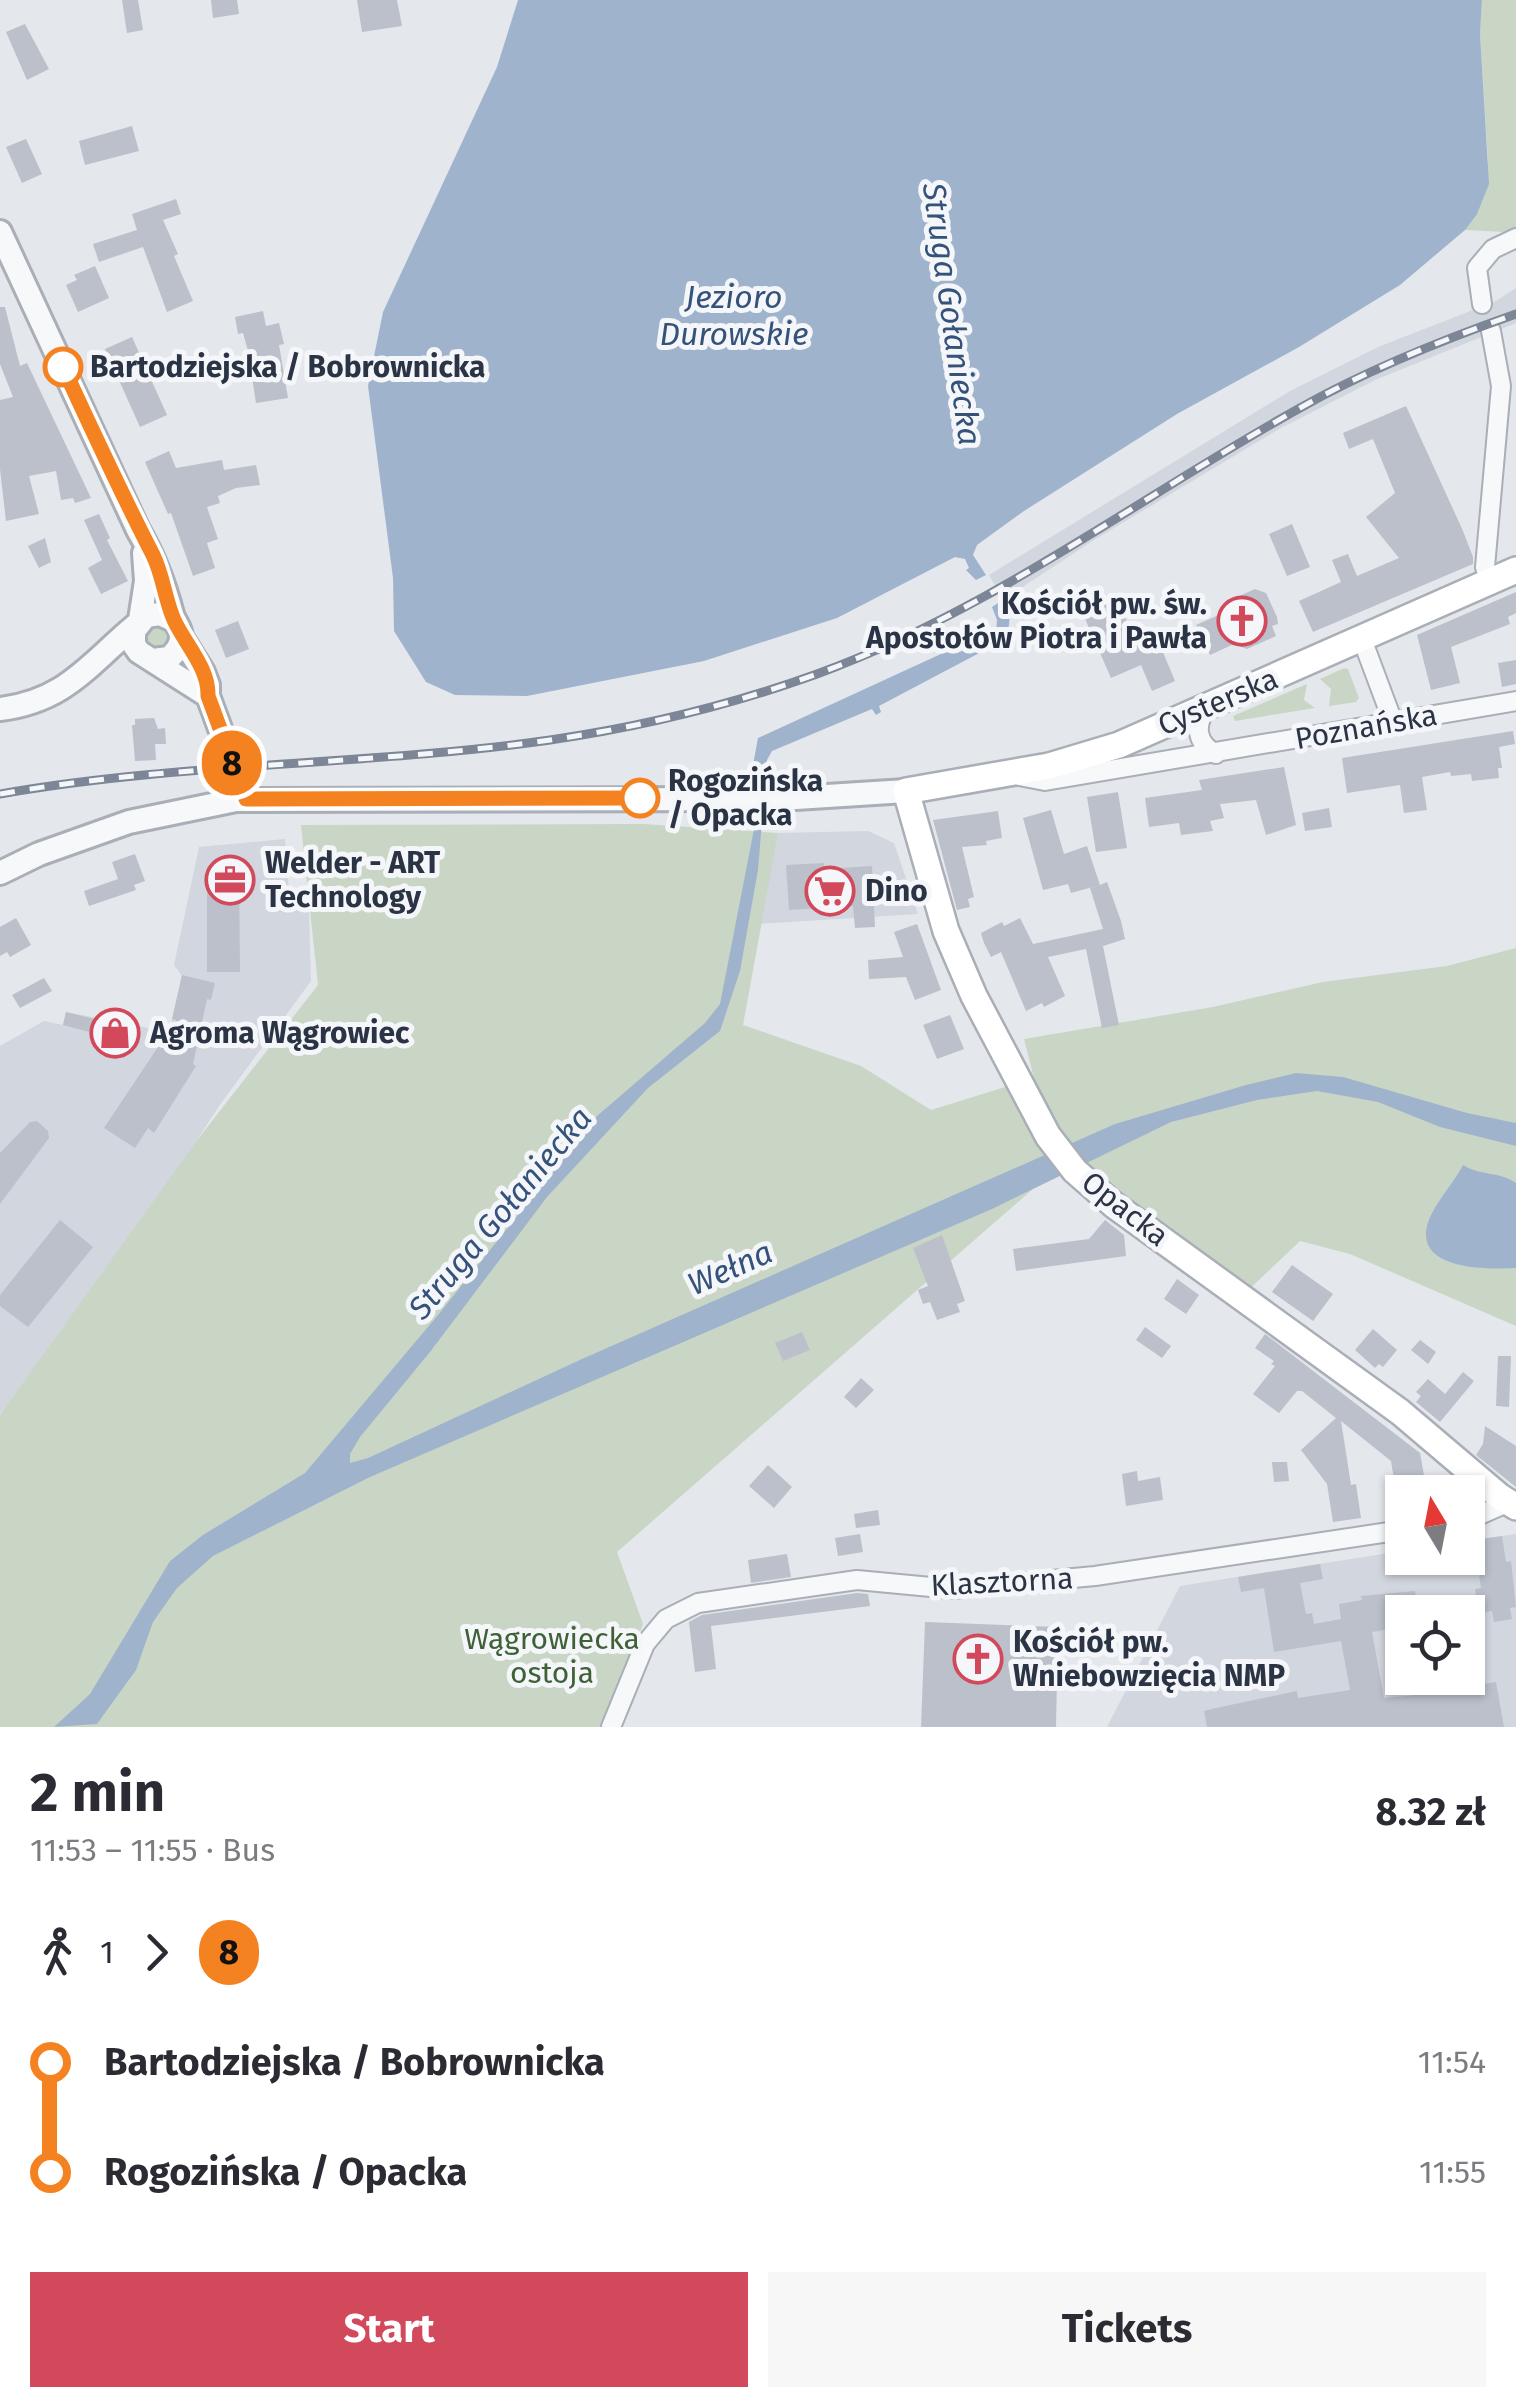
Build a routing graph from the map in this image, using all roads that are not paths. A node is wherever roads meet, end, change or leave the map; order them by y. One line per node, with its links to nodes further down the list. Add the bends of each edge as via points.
1 (0, 232): 5 (street)
2 (1516, 238): 3 (street, via 1493,248 1477,268)
3 (1482, 304)
4 (1491, 332): 7 (street, via 1500,386)
5 (138, 530): 8 (street, via 146,568); 9 (street)
6 (1516, 570): 7 (main road, Cysterska)
7 (1489, 582): 10 (main road, Cysterska)
8 (138, 622): 9 (street, via 160,614); 11 (street); 12 (street, via 133,637)
9 (177, 628): 12 (street, via 169,658); 13 (street, via 203,672)
10 (1362, 639): 15 (main road, Cysterska); 17 (street)
11 (106, 653): 12 (street); 16 (street, via 61,691)
12 (146, 656): 13 (street)
13 (208, 696): 21 (street)
14 (1516, 701): 17 (street, Poznańska)
15 (1207, 708): 18 (street, via 1198,734); 19 (main road, Cysterska, via 1119,745)
16 (0, 710)
17 (1394, 722): 18 (street, Poznańska)
18 (1216, 754): 19 (street, Poznańska, via 1045,781)
19 (1008, 774): 20 (main road, Cysterska)
20 (906, 791): 21 (street, via 780,798); 23 (main road, Opacka, via 946,931 1034,1114 1060,1152 1088,1184 1400,1412)
21 (246, 799): 22 (street, via 129,822)
22 (0, 873)
23 (1512, 1505): 24 (street)
24 (1485, 1514)
25 (1385, 1533): 26 (street, Klasztorna, via 1095,1576 952,1588 858,1580 698,1603 666,1619 645,1644)
26 (611, 1727)

